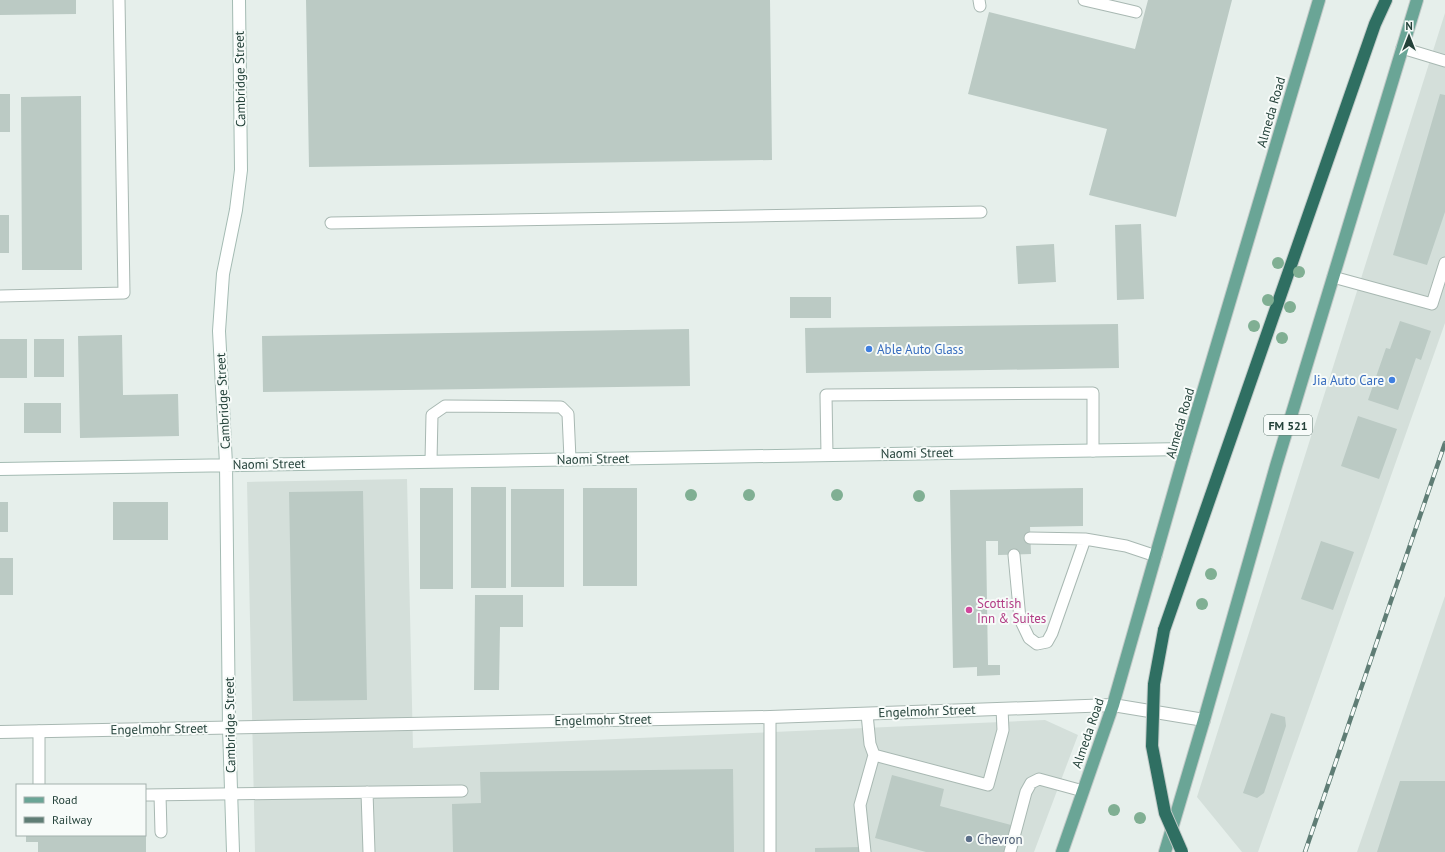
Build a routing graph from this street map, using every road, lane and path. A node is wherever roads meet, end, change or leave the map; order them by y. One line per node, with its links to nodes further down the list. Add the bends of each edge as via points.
1 (119, 0): 14 (lane, via 124,293)
2 (239, 0): 20 (street, Cambridge Street, via 241,170 223,274 219,331)
3 (1084, 0): 7 (lane)
4 (1319, 0): 15 (main road, Almeda Road)
5 (1386, 0): 50 (highway, bridge, via 1375,24 1164,630 1154,684 1152,746 1165,813)
6 (1417, 0): 8 (main road, FM 521)
7 (1136, 12)
8 (1402, 48): 9 (lane); 13 (main road, FM 521)
9 (1445, 61)
10 (981, 212): 11 (lane)
11 (331, 223)
12 (1445, 263): 13 (lane, via 1432,304)
13 (1333, 277): 30 (main road, FM 521)
14 (0, 296)
15 (1186, 449): 16 (street, Naomi Street); 25 (main road, Almeda Road)
16 (1093, 451): 17 (street, Naomi Street); 17 (lane, via 1093,393 826,395)
17 (827, 455): 18 (street, Naomi Street)
18 (570, 459): 19 (street, Naomi Street); 19 (lane, via 568,414 562,407 445,406 432,415)
19 (431, 461): 20 (street, Naomi Street)
20 (226, 464): 21 (street, Naomi Street); 31 (street, Cambridge Street)
21 (0, 469)
22 (1030, 538): 23 (lane)
23 (1085, 540): 24 (lane, via 1047,642 1037,644 1029,638 1020,619); 25 (lane, via 1126,546)
24 (1014, 555)
25 (1156, 556): 26 (main road, Almeda Road)
26 (1113, 704): 27 (street, Engelmohr Street); 30 (street, Engelmohr Street); 37 (main road, Almeda Road)
27 (1002, 709): 28 (street, Engelmohr Street); 34 (lane, via 1003,730 988,785)
28 (867, 714): 29 (street, Engelmohr Street); 34 (lane, via 870,744)
29 (770, 717): 31 (street, Engelmohr Street); 45 (lane)
30 (1204, 720): 49 (main road, FM 521)
31 (229, 727): 32 (street, Engelmohr Street); 39 (street, Cambridge Street)
32 (39, 731): 33 (street, Engelmohr Street); 35 (lane)
33 (0, 732)
34 (874, 755): 46 (lane, via 860,805)
35 (39, 784)
36 (462, 791): 38 (lane)
37 (1083, 791): 47 (lane, via 1039,778 1031,784 1026,792); 48 (main road, Almeda Road)
38 (367, 792): 39 (lane); 44 (lane)
39 (231, 794): 41 (lane); 43 (street, Cambridge Street)
40 (146, 795): 41 (lane)
41 (160, 795): 42 (lane)
42 (161, 832)
43 (233, 852)
44 (369, 852)
45 (770, 852)
46 (865, 852)
47 (1010, 852)
48 (1062, 852)
49 (1165, 852)
50 (1182, 852)

